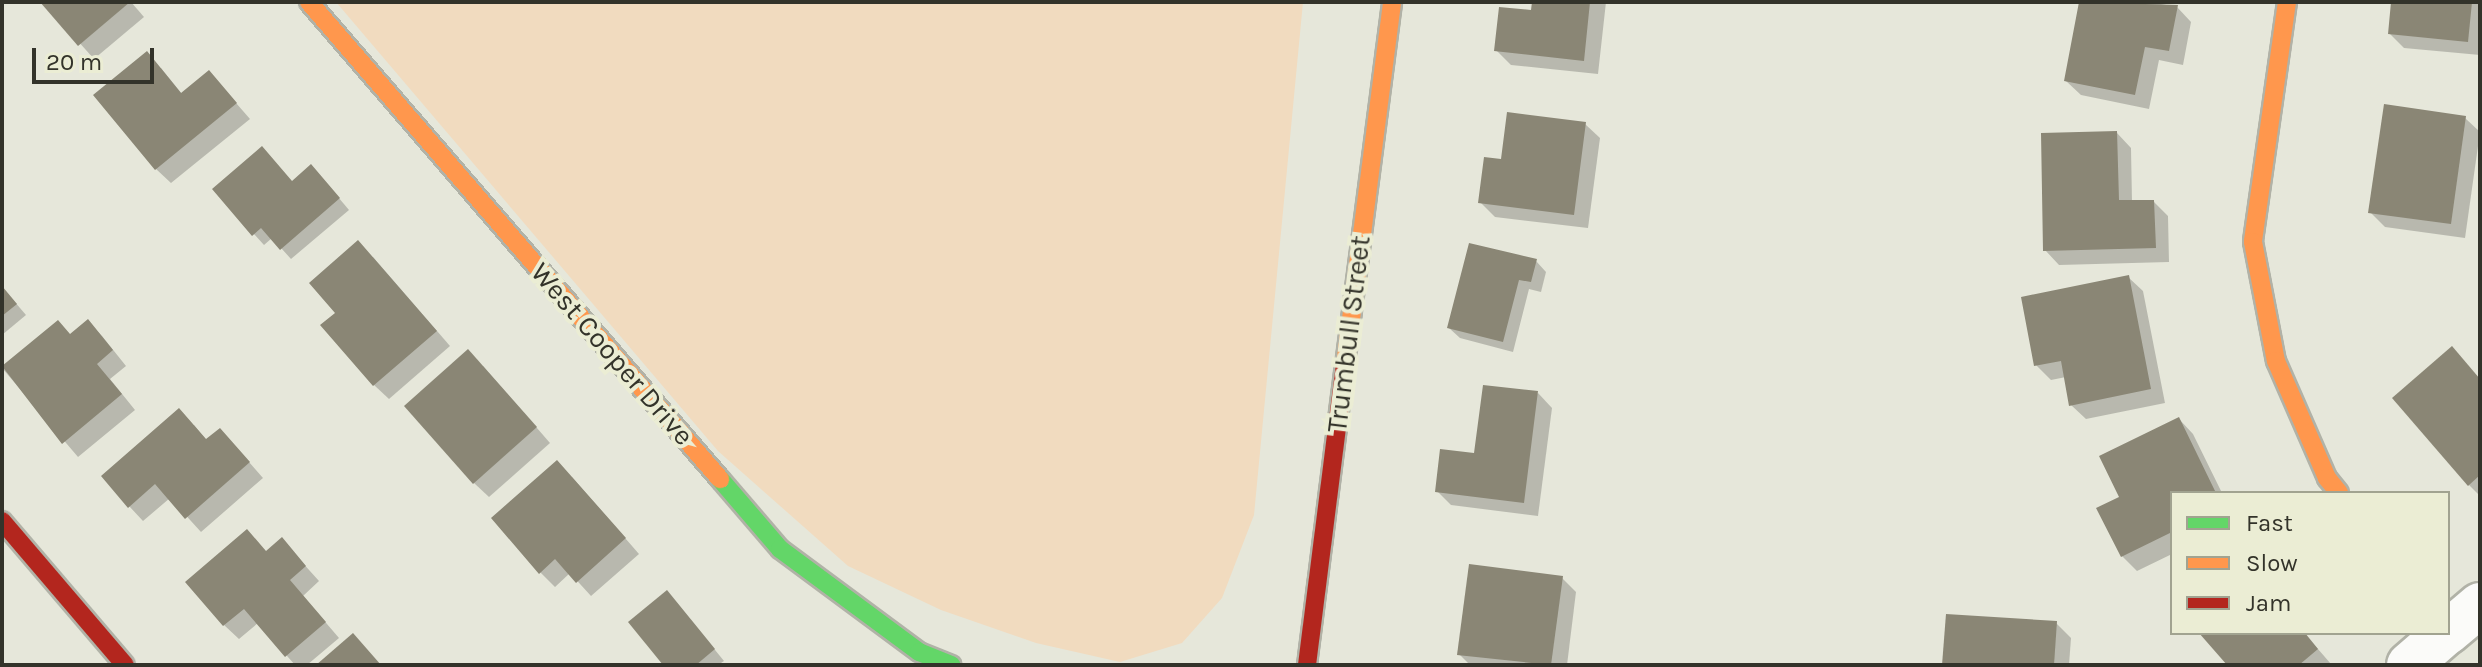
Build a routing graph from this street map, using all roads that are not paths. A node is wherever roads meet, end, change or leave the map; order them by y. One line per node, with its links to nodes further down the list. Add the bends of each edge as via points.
1 (309, 2): 8 (street, West Cooper Drive, via 780,549 919,652)
2 (1392, 2): 9 (street, Trumbull Street)
3 (2287, 2): 4 (street, via 2253,242 2276,361)
4 (2337, 491)
5 (2, 521): 7 (street)
6 (2443, 635): 10 (street)
7 (114, 661)
8 (951, 665)
9 (1307, 665)
10 (2409, 665)

